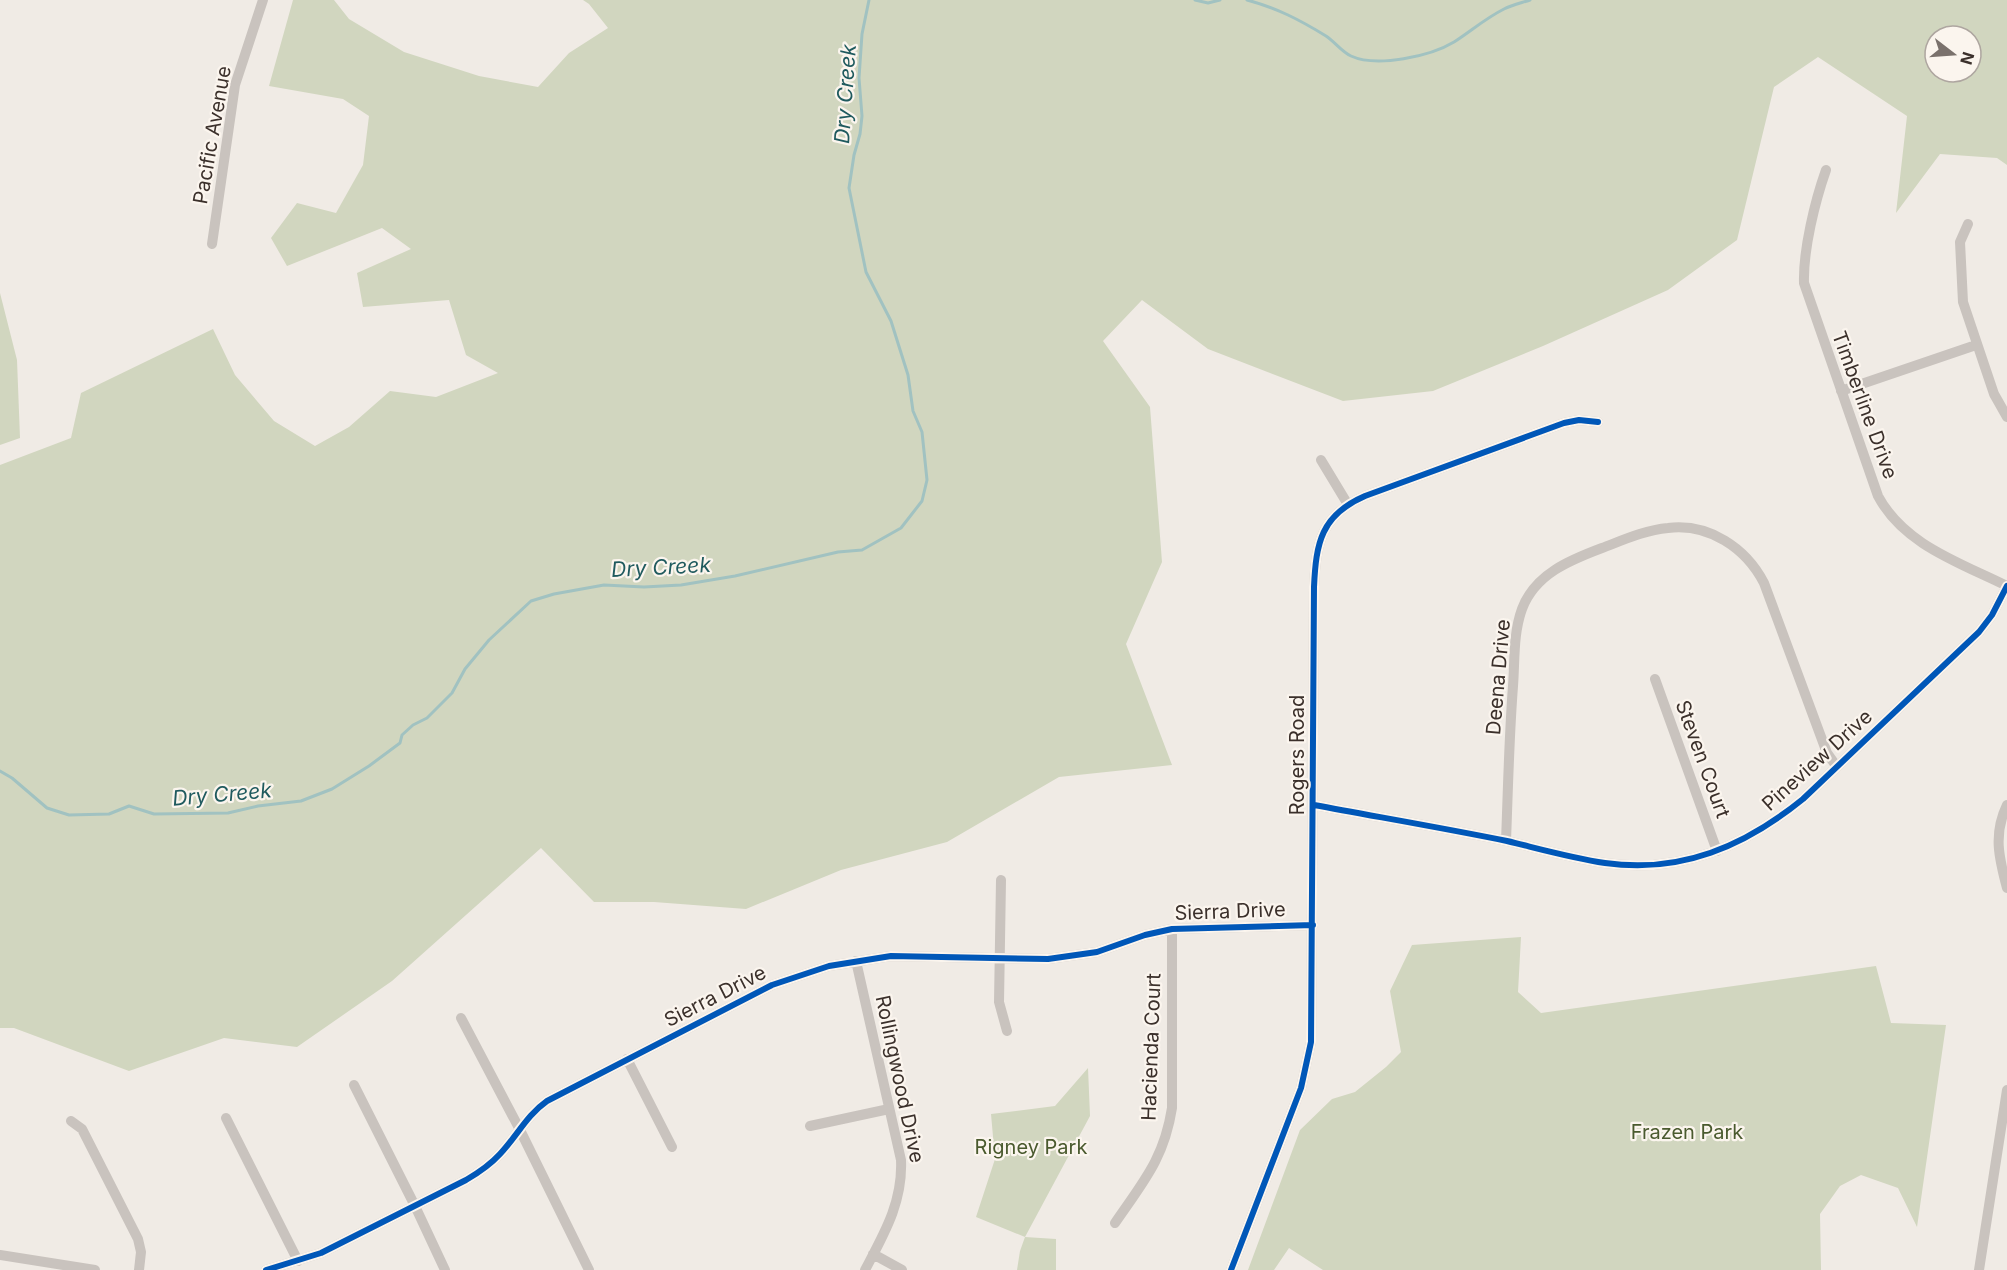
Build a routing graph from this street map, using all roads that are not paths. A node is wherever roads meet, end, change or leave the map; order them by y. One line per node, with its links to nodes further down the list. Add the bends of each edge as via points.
1 (263, 0): 4 (street, Pacific Avenue, via 235,85)
2 (1826, 170): 6 (street, Timberline Drive, via 1804,266 1804,284)
3 (1968, 224): 5 (street, via 1960,242 1960,273 1965,312)
4 (212, 244)
5 (1976, 345): 6 (street); 7 (street)
6 (1841, 391): 11 (street, Timberline Drive, via 1878,496 1895,521 1934,550)
7 (2007, 417)
8 (1599, 422): 10 (street, Rogers Road, via 1564,423)
9 (1321, 460): 10 (street)
10 (1347, 503): 14 (street, Rogers Road, via 1327,524 1315,565)
11 (2007, 586): 13 (street, Pineview Drive, via 1979,632)
12 (1655, 679): 17 (street, Steven Court)
13 (1837, 767): 16 (street, Deena Drive, via 1827,753 1764,583 1752,562 1724,539 1705,531 1652,531 1563,563 1540,582 1523,606 1515,640); 17 (street, Pineview Drive, via 1780,817)
14 (1314, 805): 16 (street, Pineview Drive); 20 (street, Rogers Road)
15 (2007, 806): 19 (street, via 1997,837)
16 (1506, 841): 17 (street, Pineview Drive, via 1628,865 1673,862)
17 (1718, 851)
18 (1001, 880): 22 (street)
19 (2007, 888)
20 (1312, 925): 21 (street, Sierra Drive); 47 (street, Rogers Road, via 1308,1062)
21 (1172, 929): 22 (street, Sierra Drive, via 1079,956); 36 (street, Hacienda Court, via 1169,1125 1158,1158)
22 (999, 957): 23 (street, Sierra Drive, via 891,956); 25 (street, via 999,1002)
23 (856, 961): 26 (street, Sierra Drive, via 772,985); 29 (street, Rollingwood Drive)
24 (462, 1018): 33 (street)
25 (1007, 1031)
26 (627, 1059): 33 (street, Sierra Drive, via 547,1101); 34 (street)
27 (354, 1085): 35 (street)
28 (2007, 1090): 48 (street)
29 (890, 1109): 32 (street); 37 (street, Rollingwood Drive, via 902,1173 892,1218)
30 (226, 1118): 39 (street)
31 (71, 1121): 41 (street, via 82,1129 138,1239)
32 (810, 1126)
33 (519, 1128): 35 (street, Sierra Drive, via 482,1170); 44 (street)
34 (672, 1147)
35 (416, 1206): 39 (street, Sierra Drive); 43 (street)
36 (1115, 1223)
37 (873, 1254): 45 (street, Rollingwood Drive); 46 (street)
38 (0, 1255): 40 (street)
39 (298, 1261): 42 (street, Sierra Drive)
40 (95, 1270)
41 (139, 1270)
42 (266, 1270)
43 (445, 1270)
44 (589, 1270)
45 (865, 1270)
46 (902, 1270)
47 (1231, 1270)
48 (1979, 1270)

